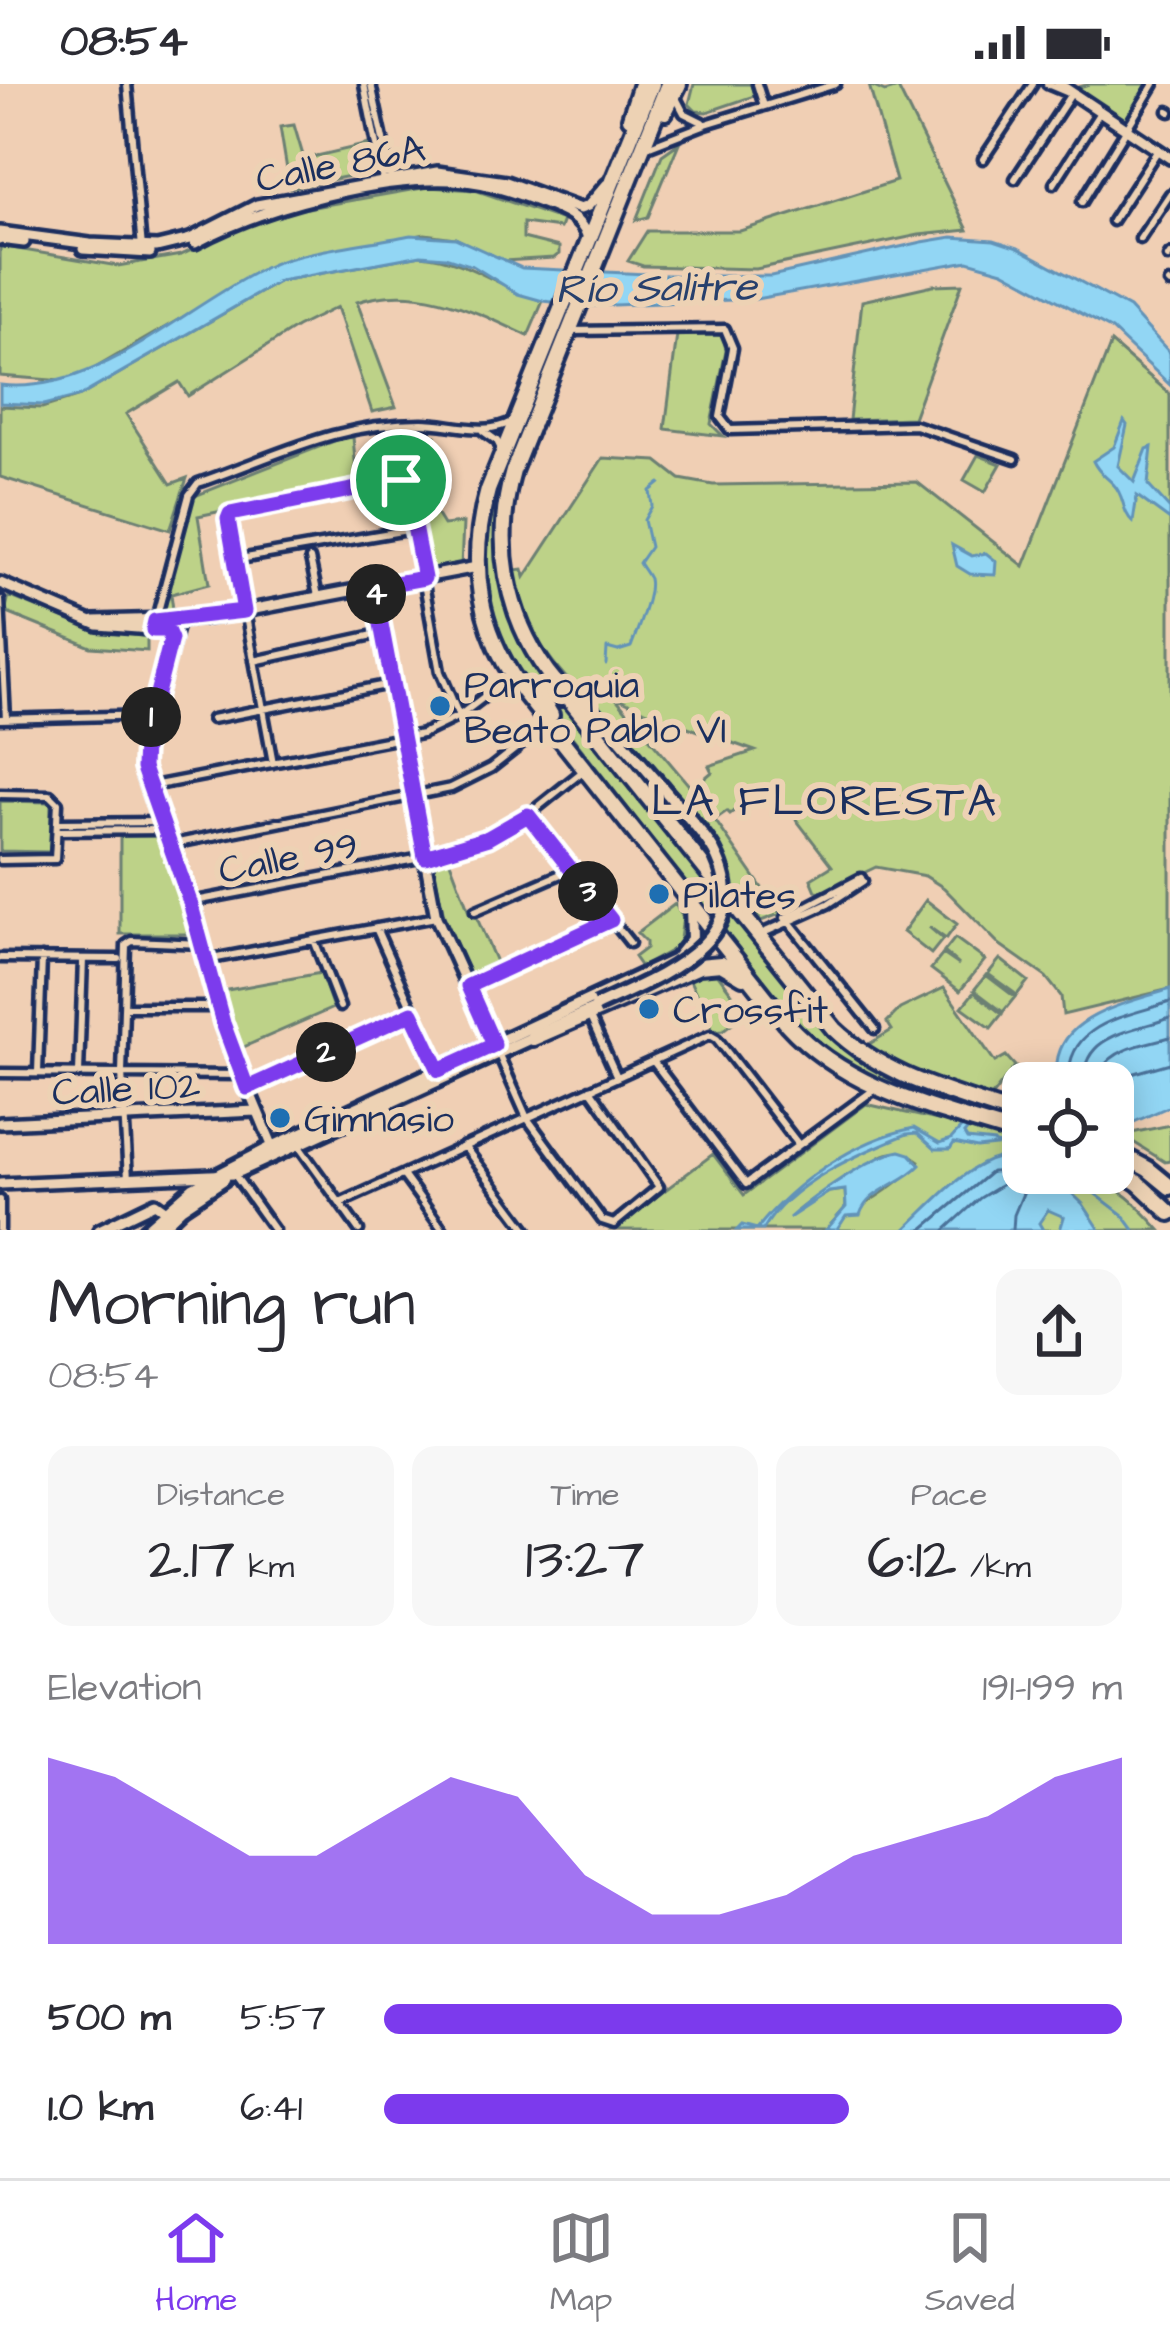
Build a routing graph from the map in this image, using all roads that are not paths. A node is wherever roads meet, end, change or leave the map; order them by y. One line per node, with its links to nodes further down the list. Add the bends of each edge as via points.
1 (127, 84): 33 (street)
2 (368, 84): 25 (street)
3 (638, 84): 19 (highway)
4 (652, 84): 19 (highway)
5 (757, 84): 13 (street)
6 (836, 84): 13 (street)
7 (1034, 84): 21 (street)
8 (1048, 84): 12 (street)
9 (1059, 84): 12 (street)
10 (1154, 84): 16 (street)
11 (674, 88): 15 (street, via 684,113); 17 (highway); 22 (highway)
12 (1071, 94): 14 (street); 23 (street)
13 (764, 106): 15 (street)
14 (1100, 112): 16 (street); 26 (street)
15 (706, 124): 17 (street)
16 (1127, 130): 18 (street); 28 (street)
17 (646, 147): 22 (highway)
18 (1158, 150): 20 (street); 29 (street)
19 (622, 152): 24 (highway)
20 (1170, 158)
21 (983, 159)
22 (638, 164): 34 (highway)
23 (1015, 179)
24 (610, 181): 25 (street, Calle 86A, via 580,209 464,173); 31 (highway)
25 (388, 182): 31 (street, Calle 86A, via 455,180 507,190 574,218); 33 (street, Calle 86A, via 256,205)
26 (1054, 184)
27 (1170, 194): 32 (street)
28 (1082, 202)
29 (1112, 221)
30 (0, 236): 33 (street, Calle 86A)
31 (588, 238): 35 (highway)
32 (1140, 239)
33 (142, 251)
34 (572, 324): 38 (street, via 729,333 720,415 736,430 915,425); 54 (highway, via 513,471 504,514 511,602)
35 (516, 419): 36 (street); 37 (highway)
36 (480, 429): 37 (street); 50 (street, via 343,429 197,483)
37 (502, 453): 42 (highway, via 482,512)
38 (1015, 459)
39 (412, 529): 41 (street); 41 (street, via 403,481 230,514); 43 (street)
40 (310, 559): 46 (street)
41 (234, 560): 48 (street)
42 (477, 567): 43 (street); 55 (highway, via 488,632)
43 (424, 578): 45 (street); 59 (street, via 440,672)
44 (0, 583): 50 (street, via 94,621)
45 (374, 587): 46 (street); 51 (street)
46 (318, 597): 48 (street)
47 (0, 600): 60 (street)
48 (244, 611): 49 (street); 53 (street)
49 (178, 621): 50 (street); 52 (street)
50 (154, 625): 52 (street)
51 (383, 633): 53 (street); 56 (street)
52 (171, 639): 58 (street)
53 (254, 662): 57 (street)
54 (548, 673): 63 (highway); 99 (main road, bridge, via 661,786 713,849 723,883 721,911 695,956)
55 (511, 676): 59 (street); 62 (highway)
56 (392, 684): 57 (street); 64 (street)
57 (263, 707): 61 (street); 65 (street)
58 (152, 715): 60 (street); 67 (street, via 142,759)
59 (459, 716): 64 (street)
60 (3, 719)
61 (212, 719)
62 (548, 723): 66 (highway); 69 (street, via 471,779)
63 (592, 729): 66 (highway, via 554,690 543,691); 85 (highway)
64 (403, 738): 65 (street); 69 (street)
65 (273, 763): 67 (street)
66 (585, 769): 70 (street, Calle 99); 79 (highway)
67 (146, 787): 71 (street)
68 (0, 794): 72 (street, via 55,798)
69 (416, 798): 73 (street); 74 (street)
70 (528, 815): 74 (street, Calle 99, via 488,838); 76 (street)
71 (161, 826): 72 (street); 73 (street)
72 (58, 827): 75 (street, via 55,860)
73 (168, 844): 78 (street)
74 (425, 857): 78 (street, Calle 99); 81 (street)
75 (0, 860)
76 (570, 870): 80 (street); 82 (street)
77 (862, 879): 83 (street)
78 (190, 902): 87 (street)
79 (691, 904): 95 (highway); 103 (main road, via 692,939 679,958)
80 (476, 911)
81 (436, 917): 84 (street); 94 (street)
82 (611, 920): 88 (street); 94 (street)
83 (784, 921): 85 (street); 101 (street)
84 (376, 928): 86 (street); 100 (street)
85 (758, 935): 116 (highway, via 860,1052)
86 (314, 940): 93 (street); 98 (street)
87 (202, 944): 93 (street); 96 (street, via 127,943)
88 (630, 944)
89 (0, 958): 90 (street)
90 (42, 958): 91 (street); 107 (street)
91 (82, 959): 92 (street); 108 (street)
92 (118, 959)
93 (206, 960): 97 (street)
94 (468, 986): 103 (street)
95 (764, 994): 99 (highway, via 728,966 710,963); 114 (highway, via 812,1049)
96 (124, 1007): 97 (street); 109 (street)
97 (218, 1007): 110 (street)
98 (340, 1007)
99 (593, 1010): 102 (highway); 111 (street)
100 (412, 1013): 105 (street); 112 (street)
101 (875, 1029)
102 (533, 1038): 103 (main road)
103 (496, 1050): 105 (main road); 118 (street); 121 (main road)
104 (653, 1061): 111 (street); 122 (street, via 714,1036); 122 (street, via 746,1184)
105 (439, 1070): 124 (main road)
106 (0, 1072): 107 (street)
107 (38, 1072): 108 (street)
108 (79, 1073): 109 (street)
109 (122, 1073): 110 (street); 117 (street)
110 (242, 1075): 112 (street)
111 (617, 1077): 113 (street)
112 (247, 1088): 115 (street)
113 (590, 1089): 118 (street); 118 (street, via 659,1187 608,1224)
114 (868, 1089): 120 (highway); 122 (street)
115 (256, 1111): 117 (street, Calle 102); 124 (street)
116 (1002, 1111)
117 (124, 1117): 119 (street, Calle 102); 129 (street)
118 (527, 1118): 123 (street)
119 (0, 1123)
120 (1002, 1130)
121 (298, 1144): 124 (main road); 134 (street)
122 (799, 1144)
123 (464, 1146): 127 (street); 144 (street)
124 (274, 1150): 126 (main road); 128 (main road)
125 (1134, 1161): 130 (highway)
126 (234, 1174): 128 (street); 135 (main road); 141 (street)
127 (403, 1174): 134 (street); 143 (street)
128 (218, 1175): 129 (street); 135 (main road)
129 (128, 1179): 132 (street)
130 (1166, 1179)
131 (1134, 1180): 136 (highway)
132 (0, 1184)
133 (0, 1201): 137 (street)
134 (340, 1204): 142 (street)
135 (169, 1212): 138 (street, via 155,1203); 139 (main road); 140 (main road)
136 (1170, 1214)
137 (0, 1230)
138 (99, 1230)
139 (145, 1230)
140 (158, 1230)
141 (273, 1230)
142 (359, 1230)
143 (443, 1230)
144 (527, 1230)

